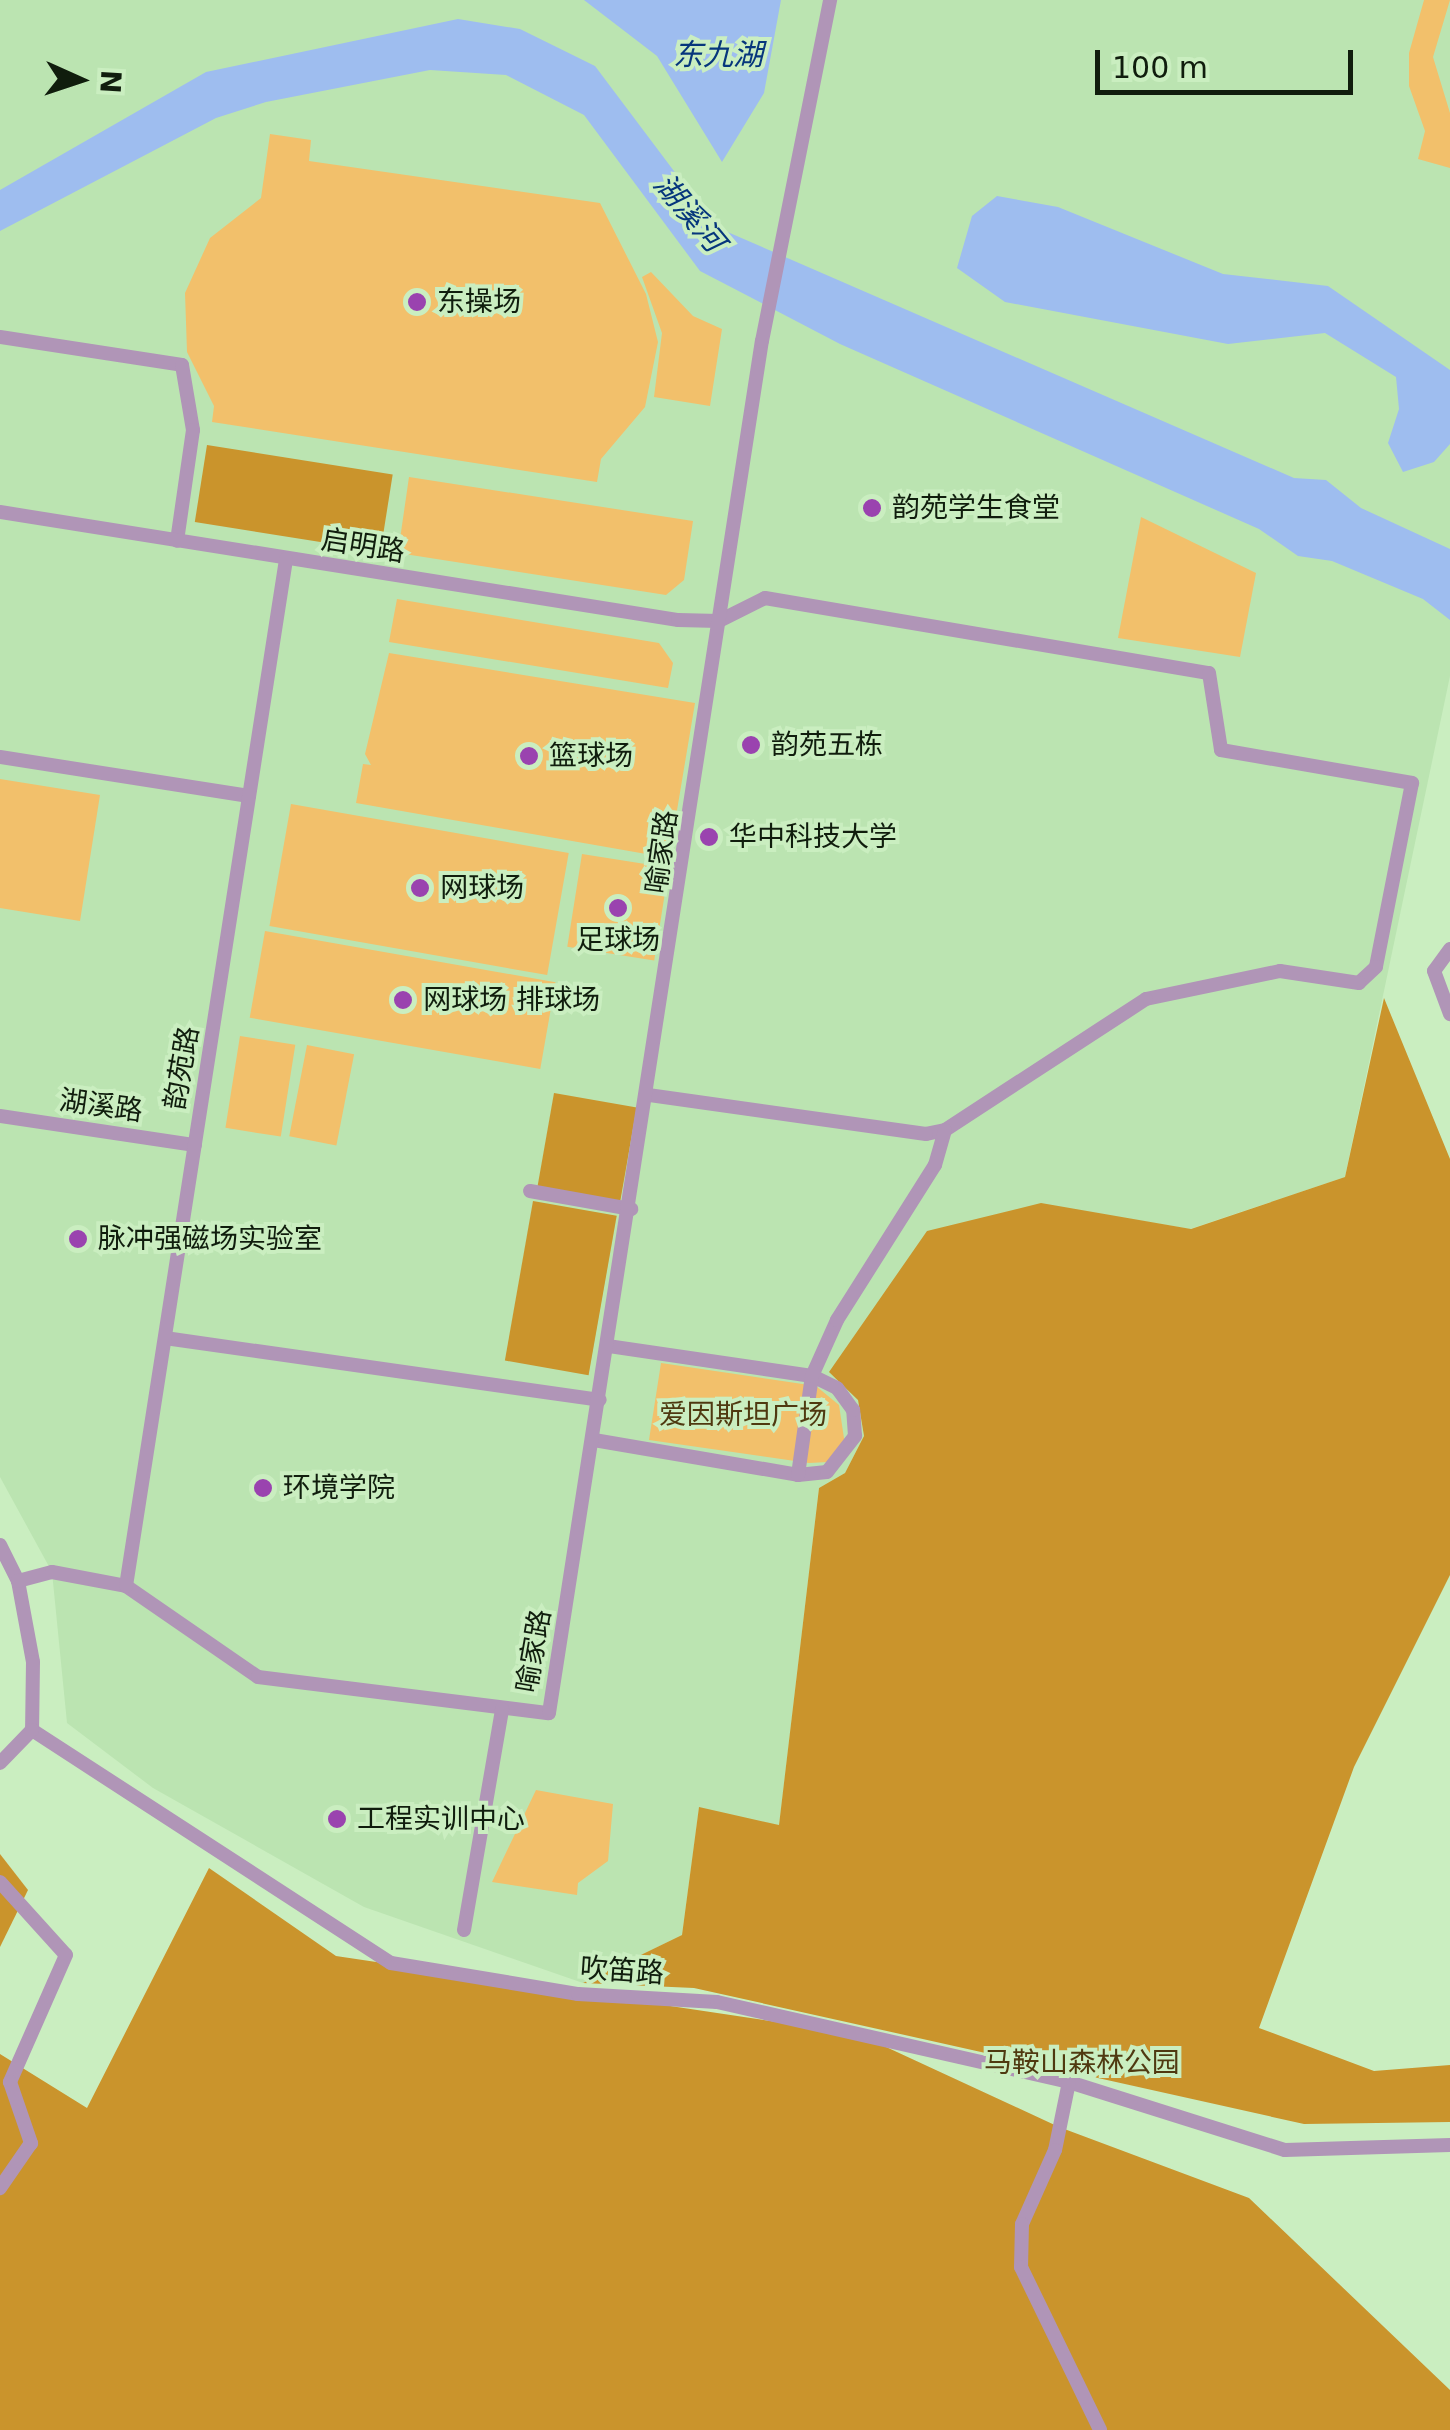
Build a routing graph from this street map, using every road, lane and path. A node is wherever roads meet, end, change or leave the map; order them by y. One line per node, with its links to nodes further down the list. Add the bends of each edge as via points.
1 (830, 0): 6 (street, 喻家路, via 762,341)
2 (0, 336): 4 (street, via 182,365 193,430)
3 (0, 512): 4 (street, 启明路)
4 (177, 541): 5 (street, 启明路)
5 (286, 559): 6 (street, 启明路); 8 (street, 韵苑路)
6 (720, 621): 11 (street, 喻家路); 13 (street, via 765,598 1209,673 1221,750 1412,783 1376,967 1358,983 1280,971 1146,998)
7 (0, 757): 8 (street)
8 (249, 796): 14 (street, 韵苑路)
9 (1450, 949): 10 (street, via 1434,971)
10 (1450, 1014)
11 (650, 1095): 13 (street, via 926,1134); 16 (street, 喻家路)
12 (0, 1116): 14 (street, 湖溪路)
13 (945, 1130): 19 (street, via 936,1165 836,1320)
14 (195, 1145): 17 (street, 韵苑路)
15 (530, 1191): 16 (street)
16 (630, 1209): 18 (street, 喻家路)
17 (165, 1338): 20 (street); 25 (street, 韵苑路)
18 (609, 1346): 19 (street); 20 (street, 喻家路)
19 (812, 1376): 22 (street); 22 (street, via 837,1388 853,1410 855,1436 827,1472)
20 (600, 1400): 21 (street, 喻家路)
21 (594, 1440): 22 (street); 26 (street, 喻家路, via 548,1713)
22 (798, 1475)
23 (0, 1546): 24 (street)
24 (18, 1581): 25 (street, via 52,1572); 27 (street, via 33,1662)
25 (126, 1586): 26 (street, via 258,1677)
26 (502, 1709): 30 (street)
27 (32, 1730): 28 (street); 31 (street, 吹笛路, via 391,1963 578,1994 717,2002)
28 (0, 1763)
29 (0, 1882): 33 (street, via 66,1955 10,2082 32,2143)
30 (464, 1930)
31 (1068, 2082): 32 (street, 吹笛路, via 1285,2150); 34 (street, via 1055,2150 1022,2224 1021,2266)
32 (1450, 2145)
33 (0, 2188)
34 (1100, 2430)

